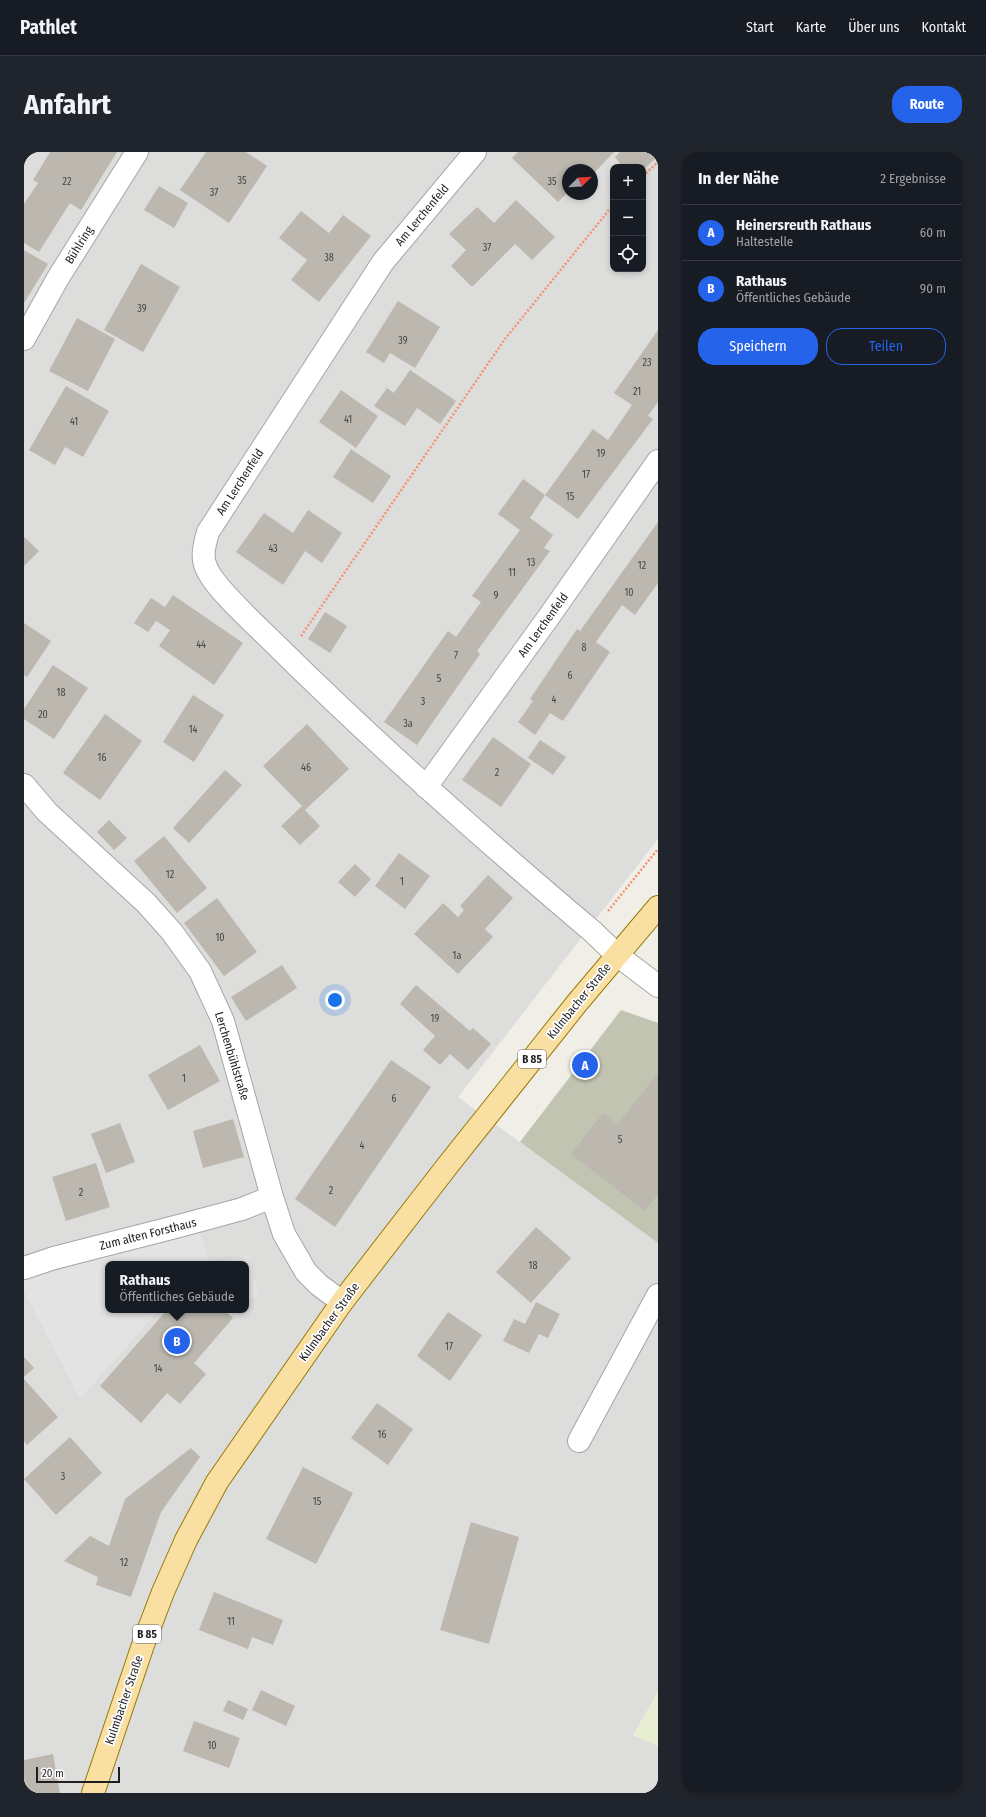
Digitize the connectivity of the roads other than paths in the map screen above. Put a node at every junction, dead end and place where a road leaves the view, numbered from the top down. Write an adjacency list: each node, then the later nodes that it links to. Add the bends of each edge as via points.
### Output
1 (137, 152): 3 (street, Bühlring, via 58,278)
2 (475, 152): 6 (street, Am Lerchenfeld, via 383,262 208,532 204,549 206,567 213,578 288,656)
3 (24, 339)
4 (658, 461): 6 (street, Am Lerchenfeld)
5 (24, 784): 10 (street, Lerchenbühlstraße, via 47,812 146,903 172,932 200,971 223,1021)
6 (426, 787): 8 (street, Am Lerchenfeld)
7 (658, 907): 8 (main road, Kulmbacher Straße / B 85)
8 (617, 955): 9 (street, Am Lerchenfeld); 13 (main road, Kulmbacher Straße / B 85, via 448,1165)
9 (658, 986)
10 (272, 1197): 11 (street, Zum alten Forsthaus, via 235,1211); 13 (street, Lerchenbühlstraße, via 284,1234 306,1272)
11 (24, 1268)
12 (658, 1295): 14 (street)
13 (342, 1302): 15 (main road, Kulmbacher Straße / B 85, via 217,1482 186,1540 144,1642)
14 (579, 1442)
15 (93, 1793)

